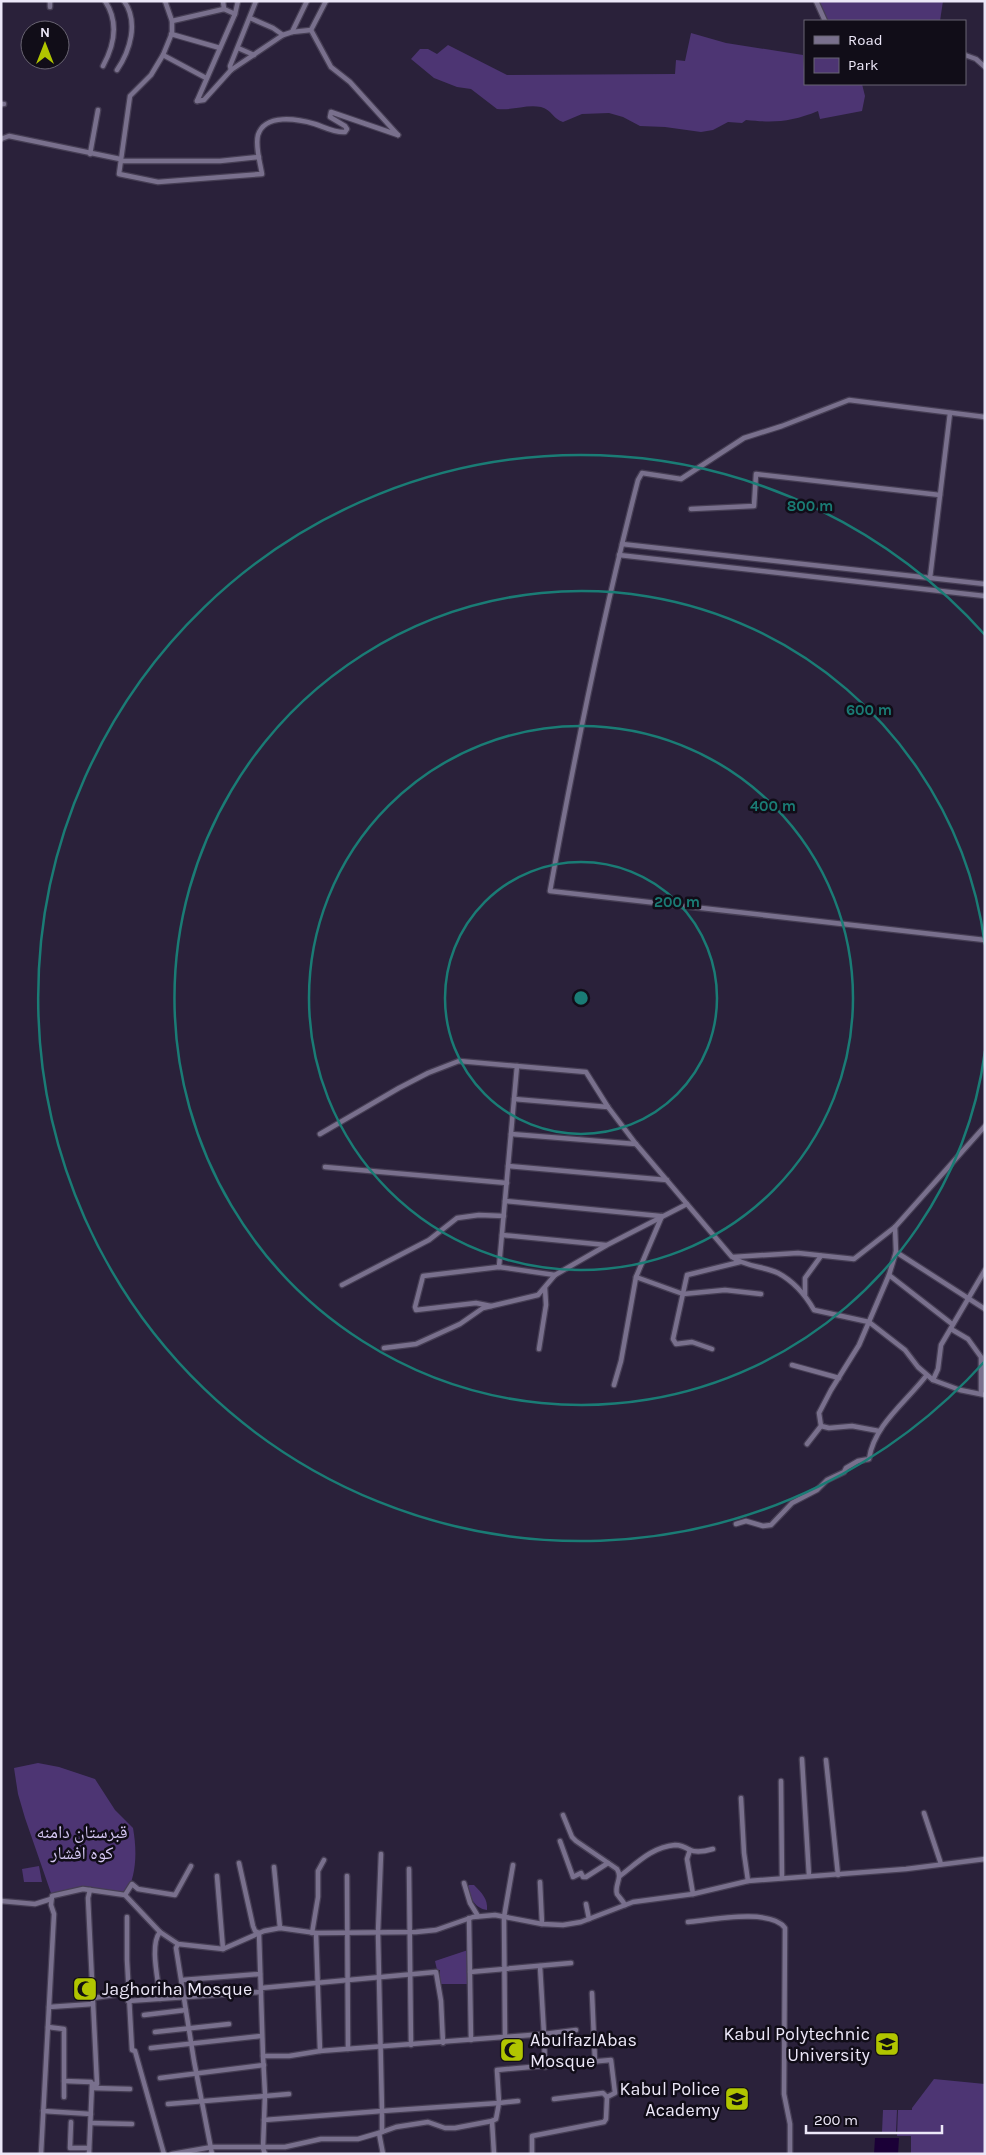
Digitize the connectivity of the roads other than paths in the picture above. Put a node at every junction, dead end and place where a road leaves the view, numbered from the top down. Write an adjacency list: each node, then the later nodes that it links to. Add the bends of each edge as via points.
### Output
1 (105, 1): 24 (street, via 112,12 114,29 112,48)
2 (124, 1): 26 (street, via 131,21 131,42)
3 (165, 1): 14 (street)
4 (223, 1): 10 (street)
5 (238, 1): 11 (street)
6 (256, 1): 12 (street)
7 (326, 1): 15 (street)
8 (816, 1): 13 (street)
9 (305, 2): 16 (street)
10 (224, 10): 11 (street); 14 (street)
11 (235, 14): 19 (street)
12 (250, 18): 18 (street); 20 (street)
13 (825, 20)
14 (172, 21): 17 (street)
15 (311, 30): 16 (street); 32 (street, via 331,67 350,82 398,135 330,112 330,117 345,126 345,132 280,119 264,125 258,135)
16 (292, 32): 18 (street)
17 (171, 34): 19 (street); 23 (street)
18 (283, 35): 21 (street)
19 (220, 48): 28 (street)
20 (238, 48): 21 (street); 27 (street, via 230,66)
21 (254, 55): 27 (street)
22 (966, 55): 25 (street)
23 (163, 56): 28 (street); 33 (street, via 151,75 130,96)
24 (103, 66)
25 (985, 67)
26 (117, 70)
27 (232, 70): 28 (street, via 204,100 197,101)
28 (206, 78)
29 (98, 110): 31 (street)
30 (1, 139): 31 (street, via 9,136)
31 (90, 154): 33 (street)
32 (259, 157): 33 (street, via 220,161); 33 (street, via 262,174 158,182 119,174)
33 (121, 160)
34 (950, 413): 35 (street); 36 (street); 38 (street, via 849,400 744,438 681,479 642,473)
35 (985, 417)
36 (940, 495): 37 (street, via 756,474 754,506); 40 (street)
37 (691, 509)
38 (622, 544): 39 (street); 40 (street)
39 (619, 554): 42 (street); 43 (street, via 568,787 550,891)
40 (930, 578): 41 (street)
41 (985, 584)
42 (985, 596)
43 (985, 940)
44 (517, 1066): 45 (street); 46 (street, via 586,1072); 48 (street, via 455,1062 399,1088)
45 (514, 1100): 46 (street); 49 (street)
46 (608, 1106): 50 (street)
47 (985, 1126): 59 (street)
48 (320, 1134)
49 (511, 1134): 50 (street); 51 (street)
50 (636, 1144): 53 (street)
51 (508, 1166): 53 (street); 54 (street)
52 (326, 1167): 54 (street)
53 (667, 1180): 56 (street)
54 (507, 1182): 55 (street)
55 (506, 1201): 57 (street); 58 (street)
56 (687, 1204): 58 (street); 64 (street)
57 (504, 1216): 60 (street); 71 (street, via 457,1218 429,1240)
58 (662, 1216): 61 (street); 70 (street)
59 (895, 1227): 62 (street); 63 (street, via 854,1259)
60 (502, 1235): 61 (street); 66 (street)
61 (607, 1245): 68 (street)
62 (896, 1252): 69 (street); 76 (street)
63 (821, 1256): 64 (street, via 798,1253); 75 (street, via 805,1278)
64 (732, 1257): 65 (street)
65 (740, 1262): 73 (street, via 689,1273); 75 (street, via 778,1273)
66 (499, 1267): 68 (street); 77 (street, via 423,1276 414,1307 416,1310 476,1303)
67 (985, 1270): 76 (street)
68 (555, 1275): 72 (street)
69 (889, 1275): 79 (street); 80 (street)
70 (636, 1277): 73 (street); 88 (street)
71 (342, 1285)
72 (546, 1288): 77 (street, via 538,1295); 82 (street)
73 (684, 1294): 74 (street, via 725,1290); 83 (street, via 673,1339 676,1344 692,1342)
74 (761, 1294)
75 (805, 1295): 79 (street, via 814,1310)
76 (967, 1299): 78 (street); 80 (street)
77 (492, 1306): 81 (street, via 430,1339)
78 (985, 1309)
79 (869, 1322): 85 (street, via 905,1350); 86 (street)
80 (952, 1326): 87 (street, via 941,1345); 89 (street, via 968,1339 981,1357)
81 (384, 1348)
82 (539, 1349)
83 (712, 1349)
84 (792, 1365): 86 (street)
85 (926, 1376): 87 (street); 91 (street)
86 (839, 1378): 90 (street, via 819,1413)
87 (933, 1380): 89 (street)
88 (614, 1385)
89 (983, 1394)
90 (821, 1426): 91 (street); 92 (street)
91 (879, 1430): 93 (street, via 869,1458 846,1468 817,1490 792,1503 771,1525 746,1521)
92 (806, 1444)
93 (736, 1524)
94 (802, 1759): 117 (street)
95 (826, 1760): 113 (street)
96 (781, 1781): 118 (street)
97 (741, 1798): 119 (street)
98 (924, 1813): 108 (street)
99 (563, 1815): 107 (street, via 572,1837)
100 (560, 1841): 107 (street, via 573,1876 581,1873 586,1877)
101 (713, 1849): 102 (street)
102 (690, 1850): 116 (street, via 675,1845 659,1849); 123 (street, via 687,1859)
103 (381, 1854): 139 (street)
104 (985, 1859): 108 (street)
105 (324, 1860): 141 (street, via 318,1871)
106 (239, 1863): 140 (street, via 253,1926)
107 (608, 1864): 116 (street, via 617,1869)
108 (940, 1864): 113 (street)
109 (513, 1865): 131 (street)
110 (190, 1866): 124 (street, via 175,1895 138,1889 132,1884)
111 (274, 1867): 136 (street)
112 (409, 1869): 137 (street)
113 (838, 1875): 117 (street)
114 (217, 1876): 144 (street)
115 (347, 1876): 142 (street)
116 (620, 1876): 128 (street, via 616,1889)
117 (809, 1876): 118 (street)
118 (782, 1878): 119 (street)
119 (748, 1881): 123 (street)
120 (540, 1882): 135 (street)
121 (464, 1883): 130 (street)
122 (90, 1890): 124 (street); 126 (street, via 73,1890 52,1896); 159 (street)
123 (693, 1894): 128 (street)
124 (125, 1895): 138 (street)
125 (1, 1901): 126 (street)
126 (51, 1902): 163 (street, via 54,1914)
127 (586, 1904): 133 (street)
128 (625, 1904): 133 (street)
129 (127, 1916): 156 (street)
130 (478, 1916): 131 (street); 132 (street)
131 (504, 1916): 135 (street); 147 (street)
132 (469, 1918): 137 (street, via 428,1932); 148 (street)
133 (589, 1919): 135 (street, via 563,1925)
134 (688, 1922): 223 (street, via 746,1917 776,1920 786,1928 784,2094 790,2124)
135 (542, 1924)
136 (280, 1928): 140 (street); 141 (street)
137 (410, 1931): 139 (street); 150 (street)
138 (160, 1932): 143 (street); 160 (street, via 155,1947)
139 (378, 1932): 142 (street); 151 (street)
140 (259, 1933): 144 (street); 149 (street)
141 (314, 1933): 142 (street); 154 (street)
142 (347, 1933): 153 (street)
143 (178, 1944): 144 (street); 152 (street)
144 (223, 1949)
145 (572, 1963): 146 (street)
146 (540, 1966): 147 (street); 171 (street)
147 (504, 1969): 148 (street); 173 (street)
148 (470, 1972): 174 (street)
149 (260, 1974): 152 (street); 155 (street)
150 (410, 1974): 151 (street); 175 (street, via 436,1972); 177 (street)
151 (379, 1977): 153 (street); 178 (street)
152 (182, 1980): 158 (street)
153 (347, 1980): 154 (street); 180 (street)
154 (318, 1982): 155 (street); 181 (street)
155 (261, 1990): 158 (street); 172 (street)
156 (128, 1993): 159 (street); 161 (street)
157 (592, 1993): 183 (street)
158 (184, 1996): 160 (street); 164 (street)
159 (93, 1998): 162 (street)
160 (160, 1998): 161 (street)
161 (128, 2001): 215 (street, via 132,2050 135,2051)
162 (93, 2004): 163 (street); 189 (street, via 97,2084)
163 (49, 2007): 167 (street)
164 (186, 2010): 165 (street); 168 (street)
165 (144, 2015)
166 (229, 2024): 168 (street)
167 (48, 2027): 188 (street, via 64,2029); 200 (street)
168 (189, 2027): 170 (street); 176 (street)
169 (576, 2030): 171 (street)
170 (155, 2032)
171 (544, 2034): 173 (street); 185 (street)
172 (262, 2036): 176 (street); 182 (street)
173 (504, 2038): 174 (street)
174 (471, 2040): 175 (street)
175 (443, 2043): 177 (street)
176 (192, 2044): 179 (street); 186 (street)
177 (411, 2045): 178 (street)
178 (380, 2047): 180 (street); 201 (street)
179 (152, 2048)
180 (348, 2049): 181 (street)
181 (320, 2051): 182 (street)
182 (262, 2056): 184 (street)
183 (594, 2062): 185 (street); 194 (street, via 611,2060 615,2093)
184 (264, 2065): 186 (street); 191 (street)
185 (545, 2067): 198 (street, via 497,2070)
186 (196, 2072): 187 (street); 197 (street)
187 (160, 2078)
188 (64, 2081): 189 (street, via 91,2082); 193 (street)
189 (92, 2086): 190 (street); 202 (street)
190 (130, 2089)
191 (265, 2094): 192 (street); 197 (street); 203 (street)
192 (289, 2094)
193 (64, 2097)
194 (607, 2097): 195 (street, via 603,2093); 222 (street, via 604,2122 532,2136)
195 (554, 2099)
196 (518, 2101): 198 (street)
197 (202, 2102): 199 (street); 209 (street)
198 (499, 2103): 201 (street); 204 (street, via 496,2119)
199 (168, 2104)
200 (43, 2111): 202 (street); 213 (street)
201 (382, 2112): 203 (street); 208 (street)
202 (91, 2114): 206 (street)
203 (264, 2120): 212 (street)
204 (492, 2120): 208 (street, via 455,2128 428,2122); 221 (street)
205 (71, 2122): 211 (street, via 70,2148)
206 (91, 2123): 207 (street); 211 (street)
207 (132, 2124)
208 (380, 2133): 212 (street, via 358,2139 320,2139 285,2148); 220 (street)
209 (210, 2147): 210 (street); 216 (street); 217 (street)
210 (239, 2147): 212 (street); 218 (street)
211 (90, 2148): 214 (street)
212 (263, 2148): 219 (street)
213 (41, 2154)
214 (89, 2154)
215 (164, 2154)
216 (172, 2154)
217 (212, 2154)
218 (242, 2154)
219 (265, 2154)
220 (383, 2154)
221 (494, 2154)
222 (532, 2154)
223 (790, 2154)

